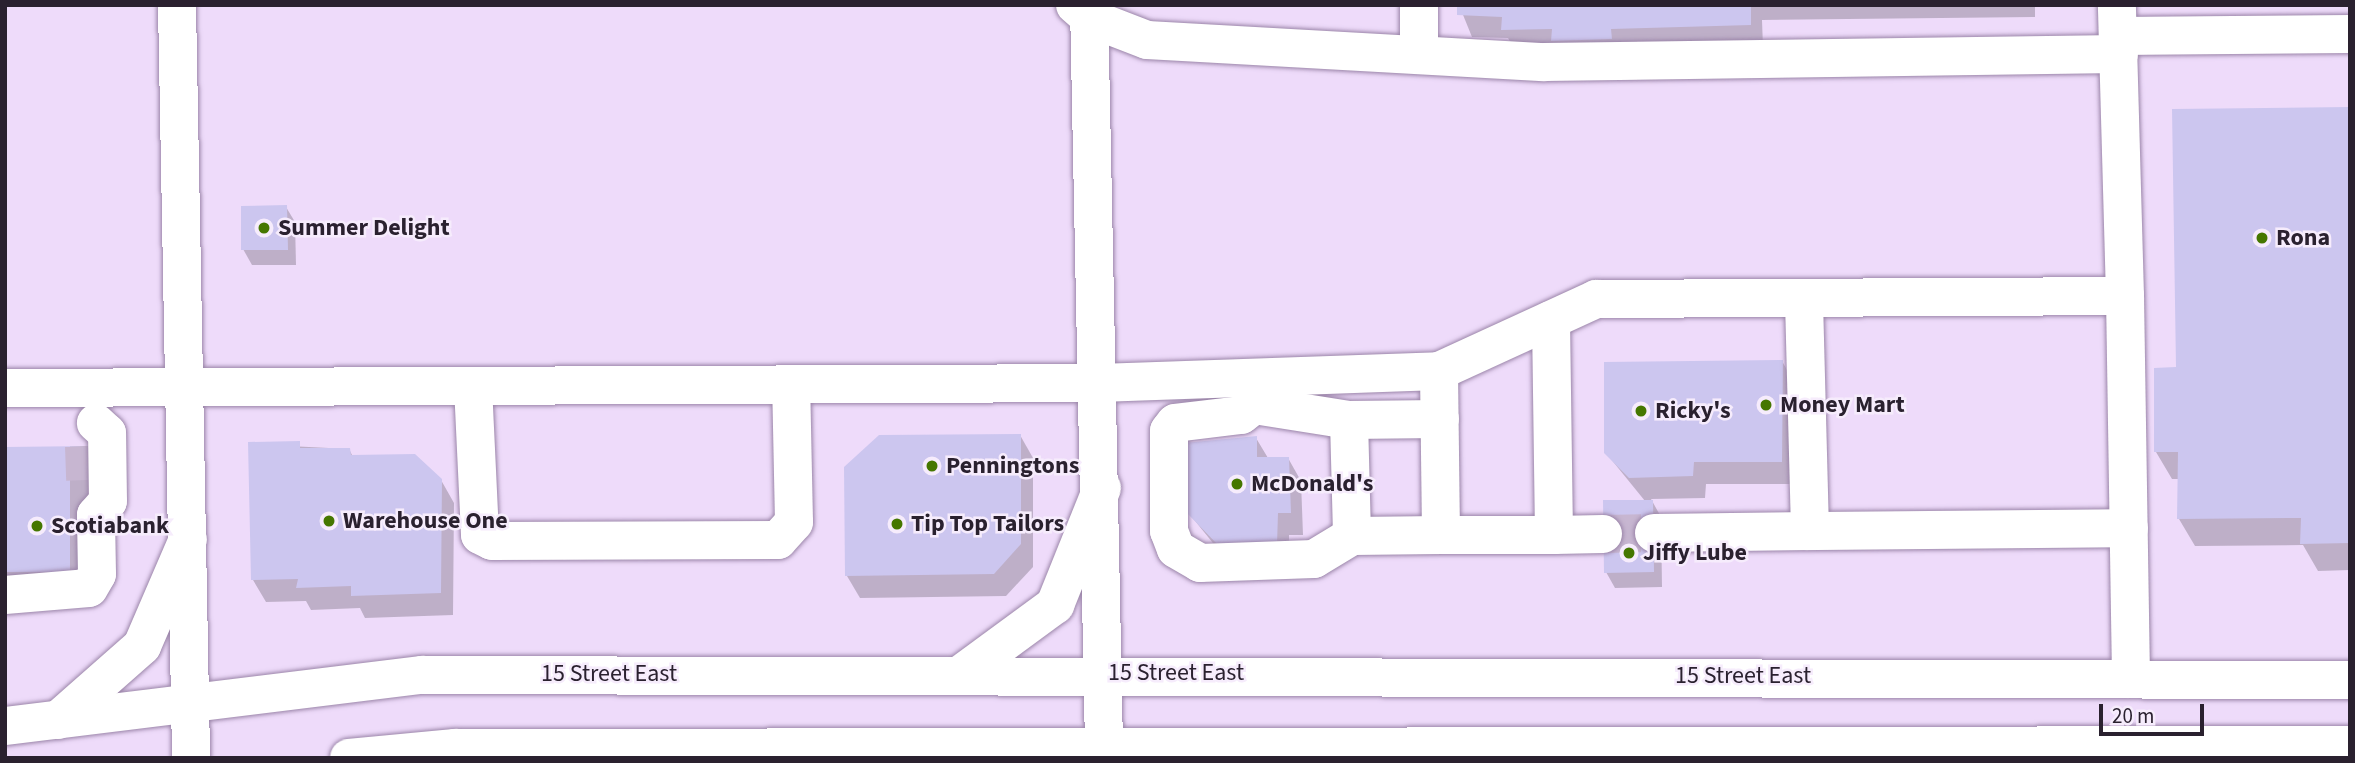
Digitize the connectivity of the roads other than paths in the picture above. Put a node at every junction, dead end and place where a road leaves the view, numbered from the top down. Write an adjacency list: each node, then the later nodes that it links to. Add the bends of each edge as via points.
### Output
1 (177, 5): 14 (main road)
2 (1419, 5): 6 (main road)
3 (1085, 10): 6 (main road, via 1147,40); 11 (main road)
4 (2118, 32): 5 (main road); 6 (main road, via 1544,62); 7 (main road)
5 (2350, 34)
6 (1419, 55)
7 (2125, 296): 8 (main road); 21 (main road)
8 (1804, 301): 9 (main road, via 1596,299); 22 (main road)
9 (1551, 320): 10 (main road); 26 (main road)
10 (1439, 371): 11 (main road); 16 (main road)
11 (1099, 383): 12 (main road); 19 (main road)
12 (791, 384): 13 (main road); 13 (main road, via 794,522 778,540 492,541 480,535)
13 (473, 386): 14 (main road)
14 (185, 387): 18 (main road); 28 (main road)
15 (5, 388): 18 (main road)
16 (1440, 419): 17 (main road); 25 (main road)
17 (1336, 420): 27 (main road); 27 (main road, via 1312,411 1254,405 1241,415 1182,418 1169,431 1169,531 1176,550 1200,563 1314,559)
18 (90, 434): 20 (main road, via 85,502); 20 (main road, via 107,433 108,501)
19 (1102, 488): 30 (main road); 31 (main road, via 1055,605)
20 (96, 515): 29 (main road, via 97,574 89,588)
21 (2129, 528): 22 (main road); 32 (main road)
22 (1810, 531): 23 (main road)
23 (1654, 533)
24 (1603, 534): 26 (main road)
25 (1441, 535): 26 (main road); 27 (main road)
26 (1553, 535)
27 (1352, 536)
28 (188, 540): 34 (main road); 35 (main road, via 142,646)
29 (5, 595)
30 (1104, 673): 31 (main road, 15 Street East); 32 (main road, 15 Street East); 38 (main road)
31 (961, 674): 34 (main road, 15 Street East, via 422,675)
32 (2131, 679): 33 (main road, 15 Street East)
33 (2350, 680)
34 (190, 703): 35 (main road, 15 Street East); 39 (main road)
35 (58, 720): 36 (main road, 15 Street East)
36 (5, 726)
37 (2350, 745): 38 (main road)
38 (1104, 747): 40 (main road, via 455,748)
39 (191, 758)
40 (349, 758)

